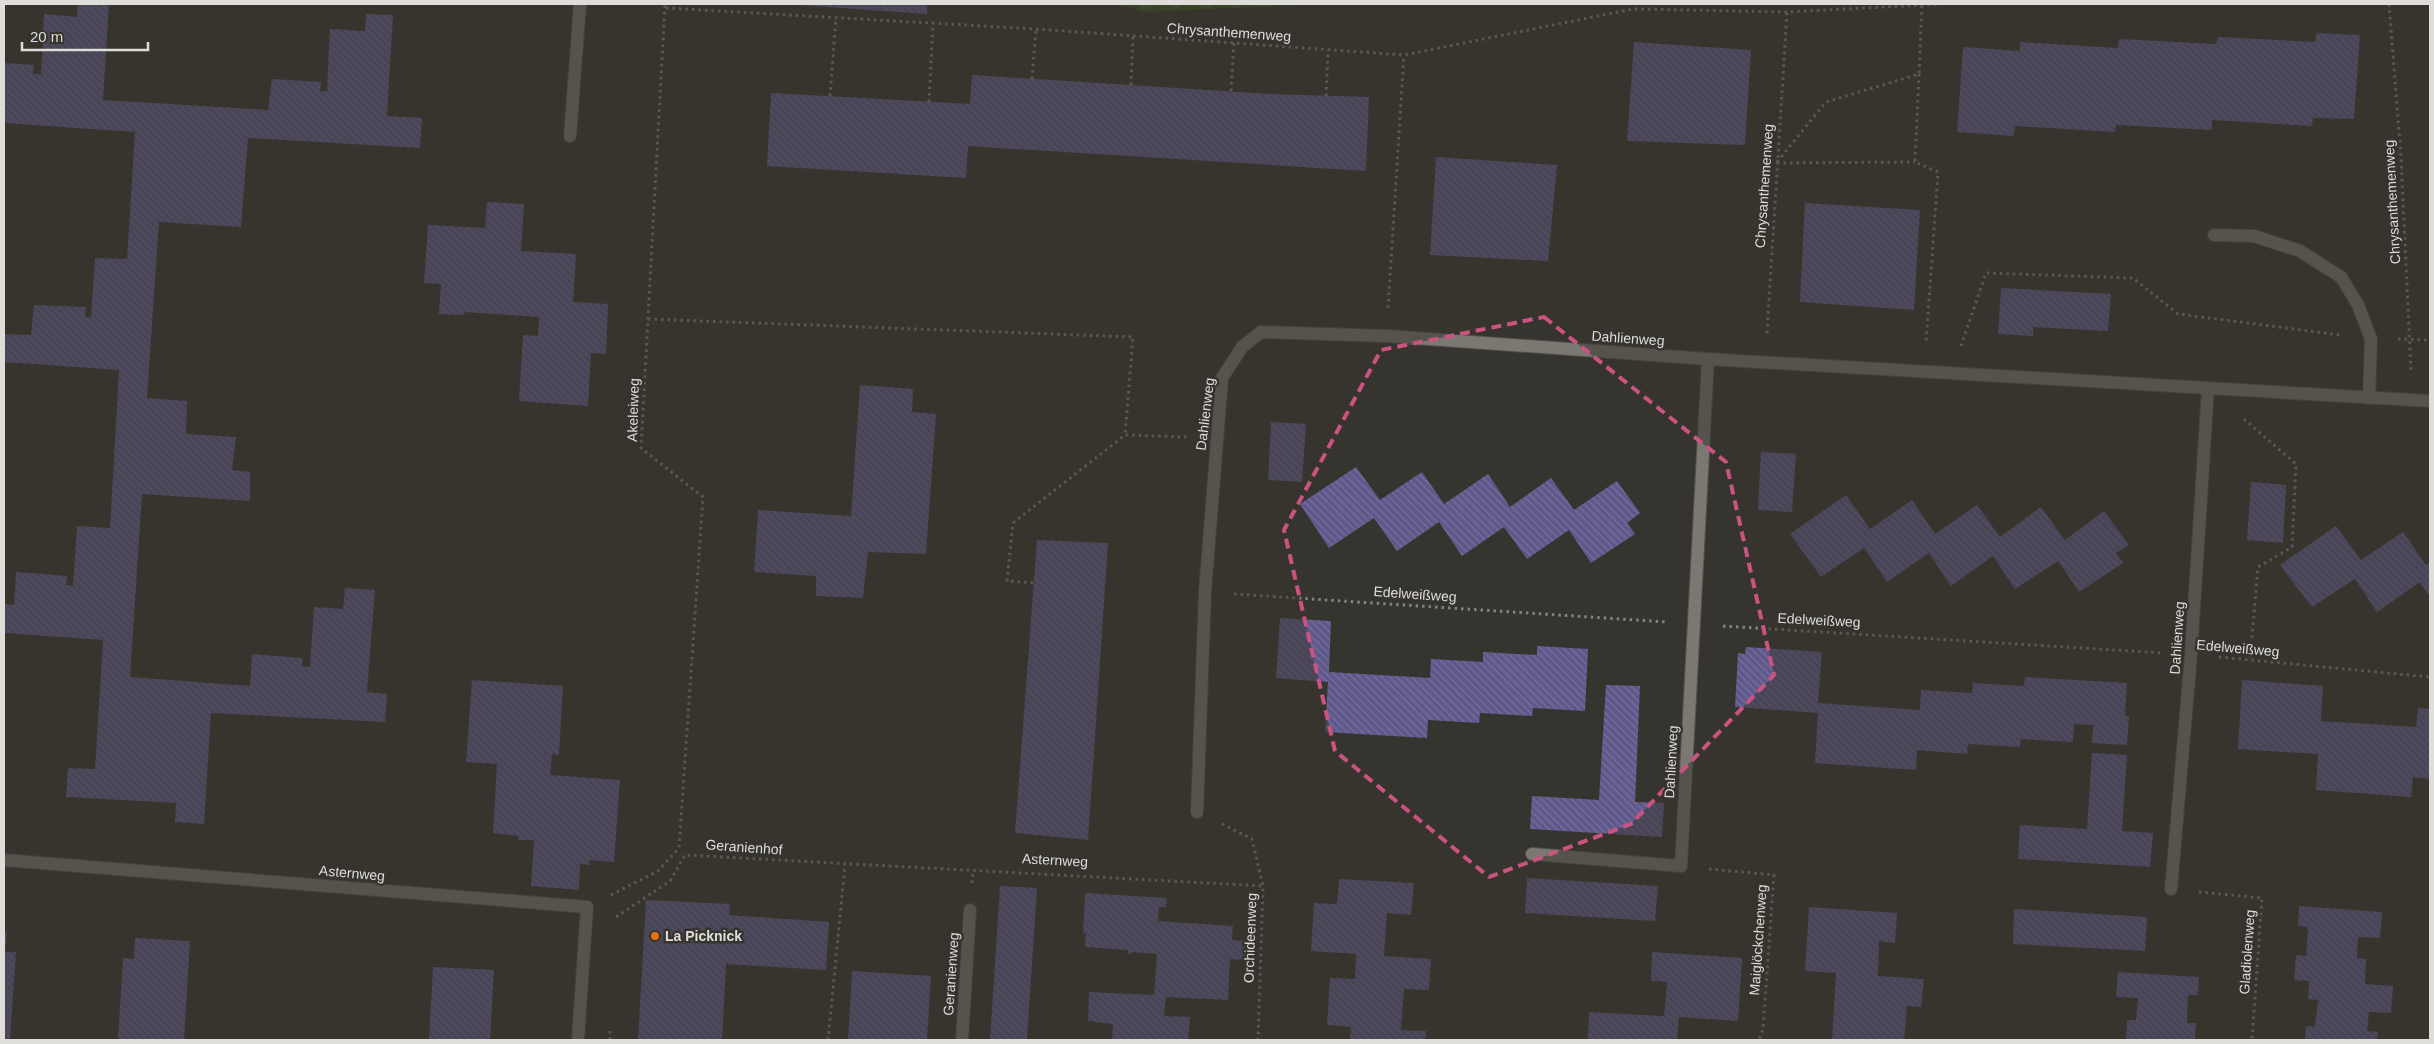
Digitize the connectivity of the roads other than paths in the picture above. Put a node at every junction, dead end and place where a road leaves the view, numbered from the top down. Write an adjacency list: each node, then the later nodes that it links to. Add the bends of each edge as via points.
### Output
1 (580, 4): 2 (street)
2 (570, 136)
3 (2214, 235): 6 (street, via 2254,236 2291,248 2341,277 2358,305 2371,339)
4 (1708, 359): 5 (street, Dahlienweg); 8 (street, Dahlienweg, via 1387,336 1261,332 1242,347 1222,378 1216,438); 9 (street, Dahlienweg, via 1681,866)
5 (2208, 388): 6 (street, Dahlienweg); 11 (street, Dahlienweg, via 2191,654)
6 (2369, 398): 7 (street, Dahlienweg)
7 (2430, 401)
8 (1197, 812)
9 (1532, 854)
10 (4, 860): 13 (street, Asternweg, via 587,907)
11 (2170, 889)
12 (970, 910): 14 (street, Geranienweg)
13 (578, 1040)
14 (962, 1040)

